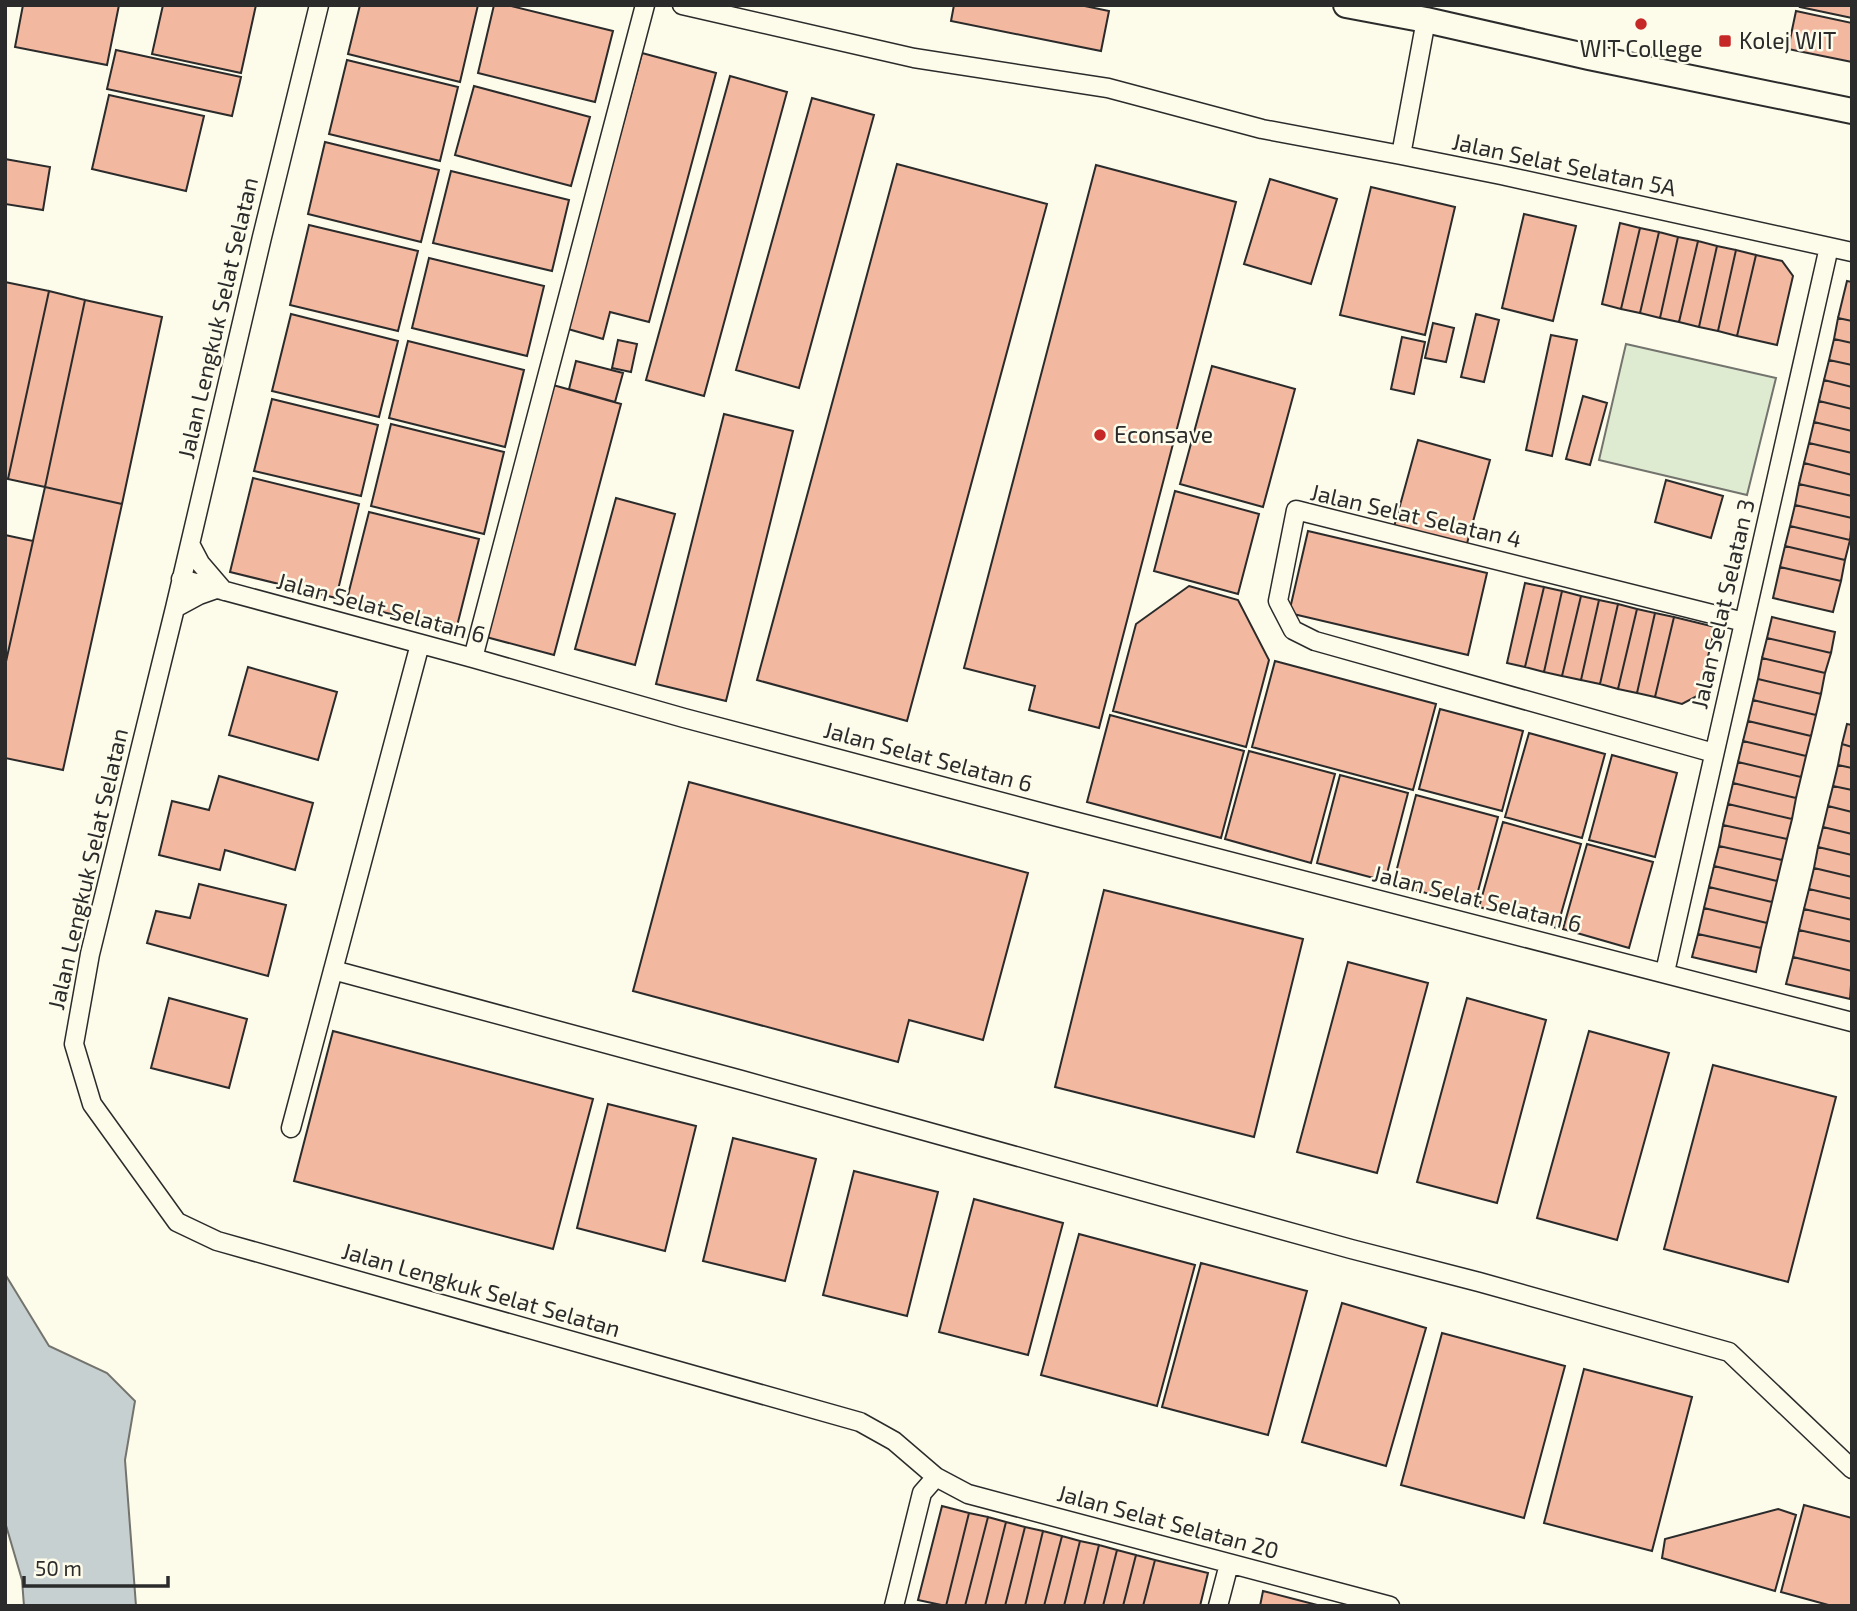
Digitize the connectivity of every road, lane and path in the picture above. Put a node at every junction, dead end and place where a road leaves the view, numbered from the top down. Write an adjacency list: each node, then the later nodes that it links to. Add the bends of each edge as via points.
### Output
1 (319, 5): 10 (street, Jalan Lengkuk Selat Selatan)
2 (645, 5): 16 (street)
3 (682, 5): 7 (street, Jalan Selat Selatan 5A, via 914,58 1108,89 1262,129)
4 (1346, 5): 5 (main road)
5 (1426, 20): 6 (main road); 7 (street)
6 (1851, 110)
7 (1401, 155): 8 (street, Jalan Selat Selatan 5A)
8 (1829, 247): 9 (street, Jalan Selat Selatan 5A); 14 (street, Jalan Selat Selatan 3)
9 (1852, 252)
10 (190, 544): 11 (street, Jalan Lengkuk Selat Selatan); 12 (street)
11 (181, 579): 12 (street, Jalan Selat Selatan 6); 13 (street, Jalan Lengkuk Selat Selatan)
12 (220, 590): 13 (street); 15 (street, Jalan Selat Selatan 6)
13 (175, 608): 23 (street, Jalan Lengkuk Selat Selatan, via 90,954 74,1044 92,1104 177,1222 217,1241 860,1422 894,1441)
14 (1744, 622): 17 (street, Jalan Selat Selatan 3); 17 (street, Jalan Selat Selatan 4, via 1296,510 1278,601 1293,630 1315,641)
15 (420, 644): 16 (street, Jalan Selat Selatan 6); 18 (street)
16 (473, 658): 19 (street, Jalan Selat Selatan 6, via 1058,817)
17 (1714, 753): 19 (street, Jalan Selat Selatan 3)
18 (333, 970): 21 (street); 22 (street, via 1729,1352)
19 (1665, 972): 20 (street, Jalan Selat Selatan 6)
20 (1852, 1022)
21 (291, 1128)
22 (1852, 1469)
23 (936, 1477): 24 (street, Jalan Selat Selatan 20, via 968,1494); 25 (street, via 922,1493)
24 (1229, 1564): 26 (street); 27 (street, Jalan Selat Selatan 20)
25 (894, 1606)
26 (1218, 1606)
27 (1390, 1606)

